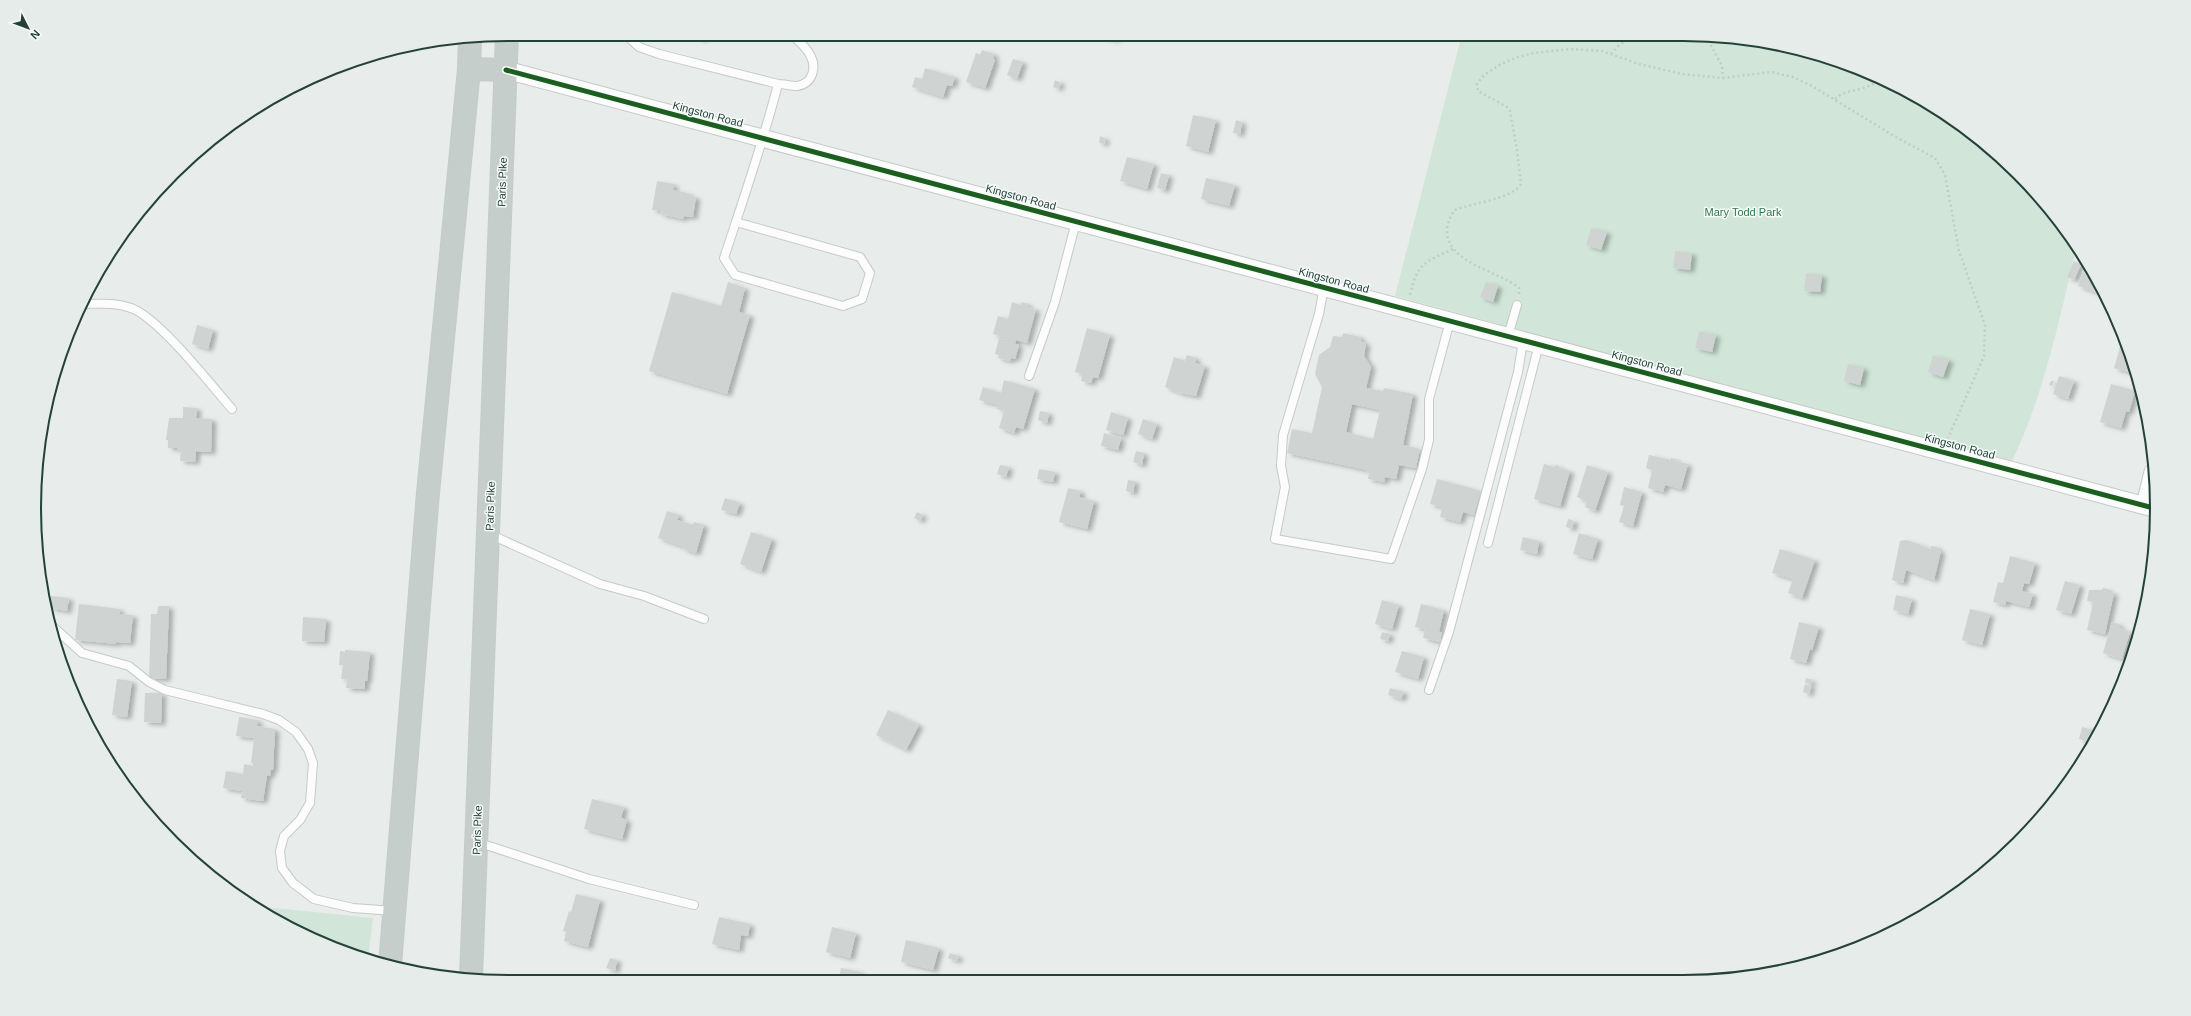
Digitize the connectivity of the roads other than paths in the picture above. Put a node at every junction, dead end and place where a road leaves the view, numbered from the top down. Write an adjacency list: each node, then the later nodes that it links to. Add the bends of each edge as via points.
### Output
1 (507, 41): 6 (highway, Paris Pike)
2 (633, 41): 7 (lane, via 639,47 659,54)
3 (798, 41): 7 (lane, via 810,53 814,63 812,75 806,83 796,86)
4 (470, 43): 5 (highway)
5 (469, 69): 6 (highway); 26 (highway, via 428,493)
6 (506, 70): 8 (street, Kingston Road); 19 (highway, Paris Pike)
7 (778, 84): 8 (lane)
8 (764, 139): 9 (lane); 10 (street, Kingston Road)
9 (736, 222): 9 (lane, via 724,258 735,274 843,306 862,299 870,273 860,257)
10 (1076, 222): 11 (street, Kingston Road); 16 (lane, via 1055,302)
11 (1324, 287): 14 (street, Kingston Road); 14 (lane, via 1319,314 1283,435 1281,466 1285,487 1275,539 1391,559 1422,470 1429,440 1429,399)
12 (88, 304): 17 (lane, via 118,304 132,308 150,320)
13 (1517, 305): 15 (lane)
14 (1450, 321): 15 (street, Kingston Road)
15 (1523, 340): 18 (street, Kingston Road); 20 (lane); 23 (lane, via 1518,372 1450,632)
16 (1029, 376)
17 (232, 409)
18 (2150, 507)
19 (488, 534): 21 (lane, via 600,584 644,596); 24 (highway, Paris Pike)
20 (1488, 543)
21 (704, 619)
22 (58, 631): 26 (lane, via 82,654 129,666 148,682 165,690 273,718 296,732 308,749 313,763 310,803 300,820 284,836 280,851 282,868 292,883 314,899 360,909)
23 (1429, 690)
24 (477, 841): 25 (lane, via 589,879); 28 (highway, Paris Pike)
25 (694, 904)
26 (395, 912): 27 (highway)
27 (390, 960)
28 (471, 973)

